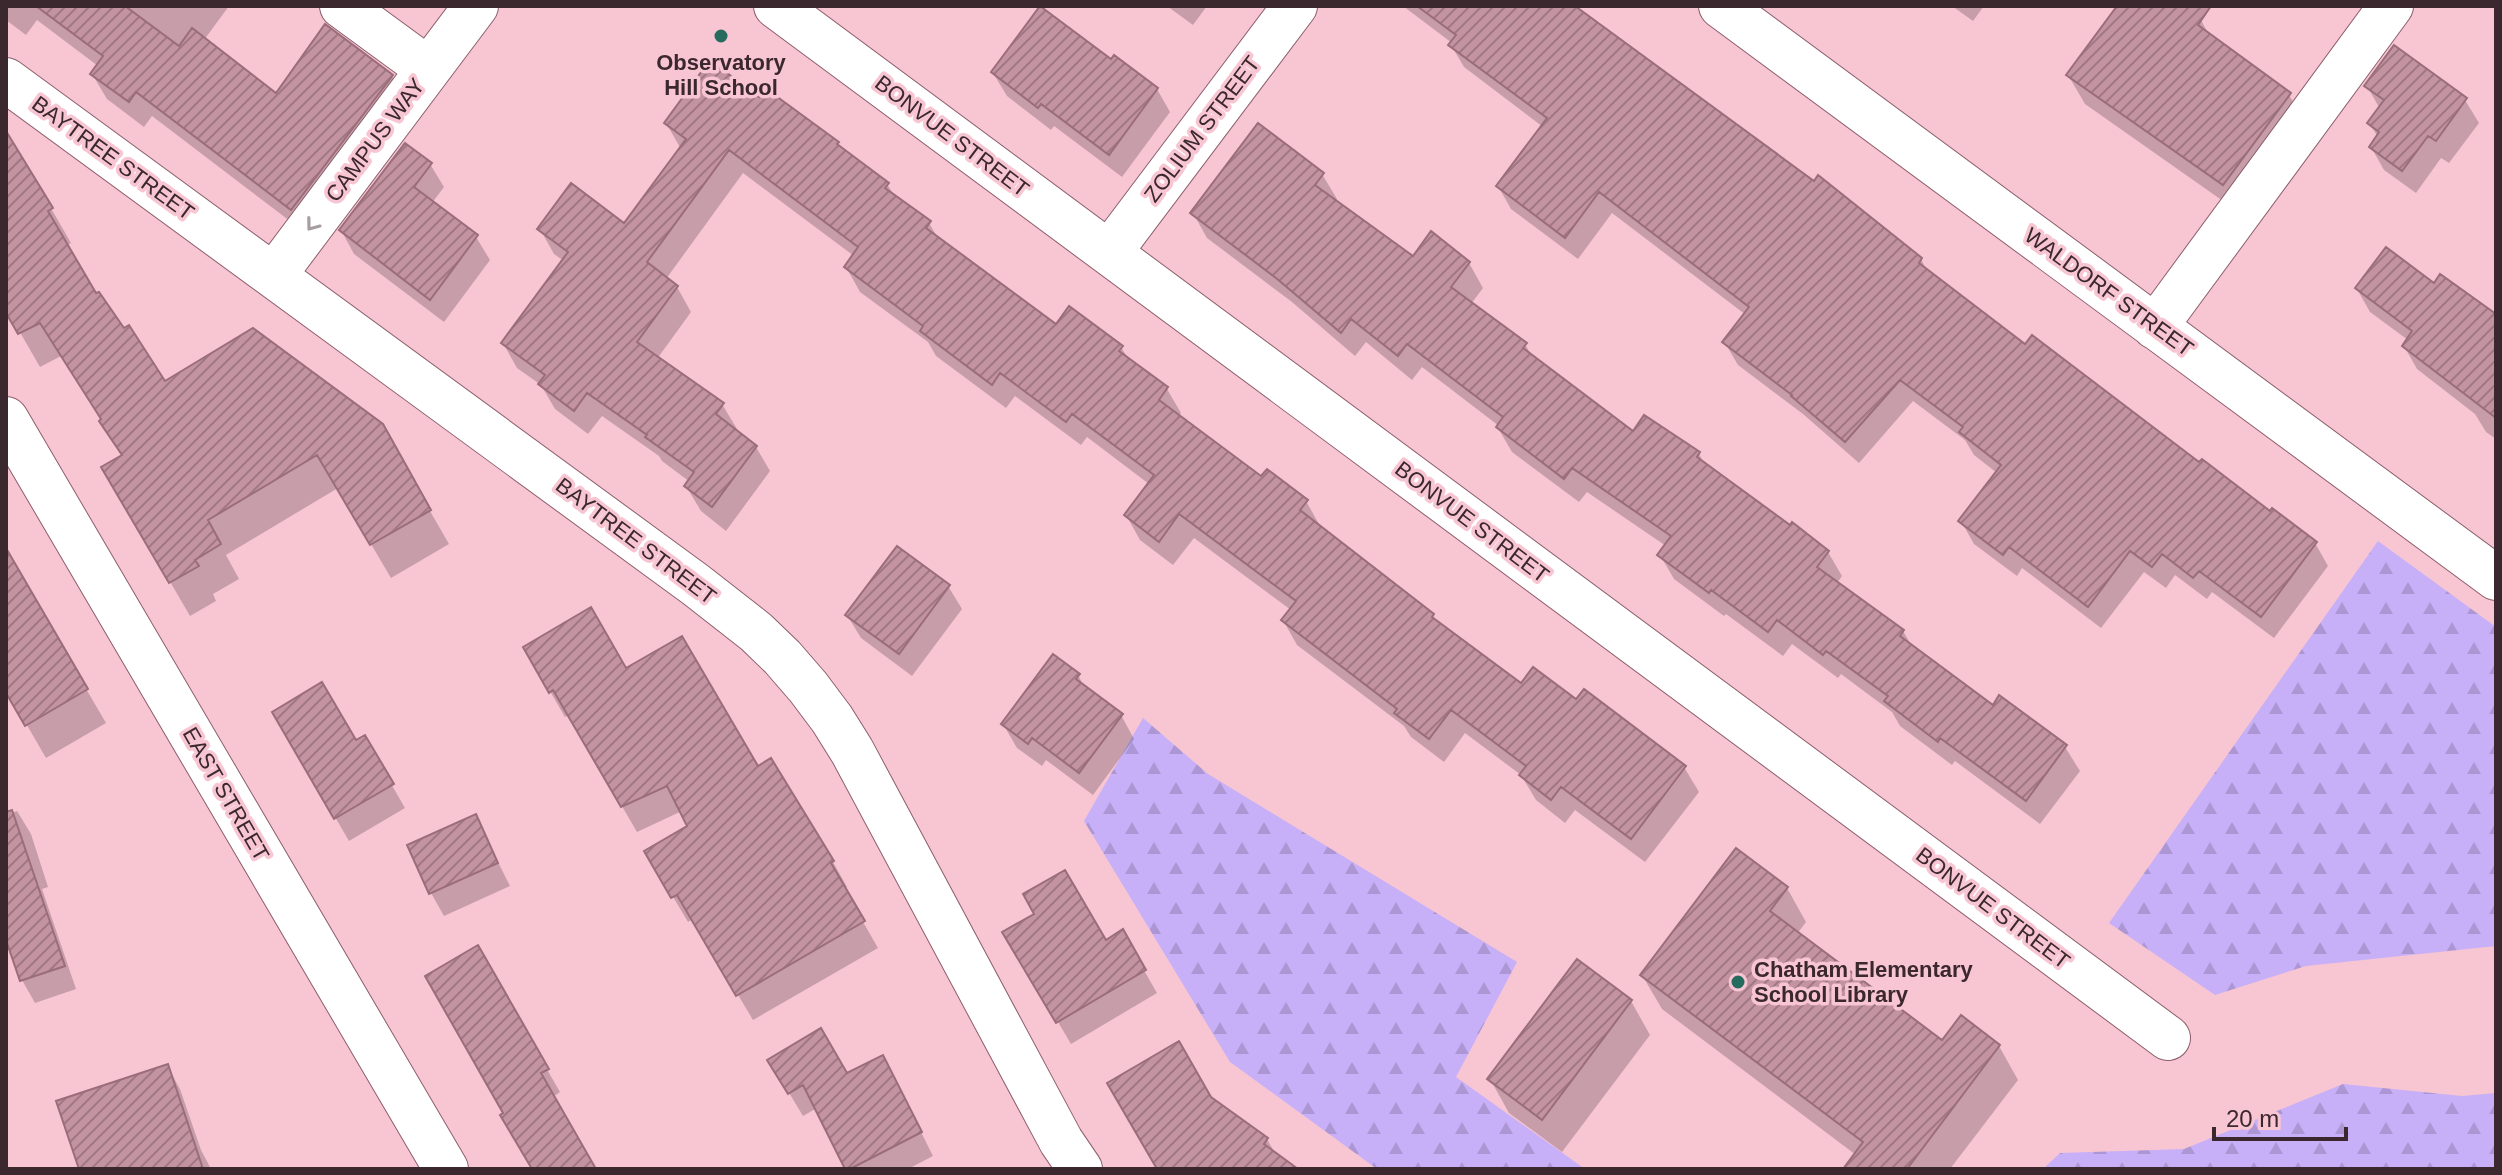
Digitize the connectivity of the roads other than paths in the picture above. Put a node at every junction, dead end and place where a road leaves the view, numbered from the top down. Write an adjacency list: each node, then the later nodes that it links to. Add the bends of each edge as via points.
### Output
1 (342, 6): 7 (street)
2 (476, 6): 7 (street, CAMPUS WAY)
3 (776, 6): 9 (street, BONVUE STREET)
4 (1295, 6): 9 (street, ZOLIUM STREET)
5 (1721, 6): 11 (street, WALDORF STREET)
6 (2391, 6): 11 (street)
7 (428, 69): 10 (street, CAMPUS WAY, one-way to 10)
8 (6, 80): 10 (street, BAYTREE STREET)
9 (1109, 253): 14 (street, BONVUE STREET)
10 (274, 275): 16 (street, BAYTREE STREET, via 696,585 782,657 852,751)
11 (2155, 327): 13 (street, WALDORF STREET)
12 (6, 419): 15 (street, EAST STREET)
13 (2496, 578)
14 (2168, 1038)
15 (446, 1169)
16 (1080, 1169)

